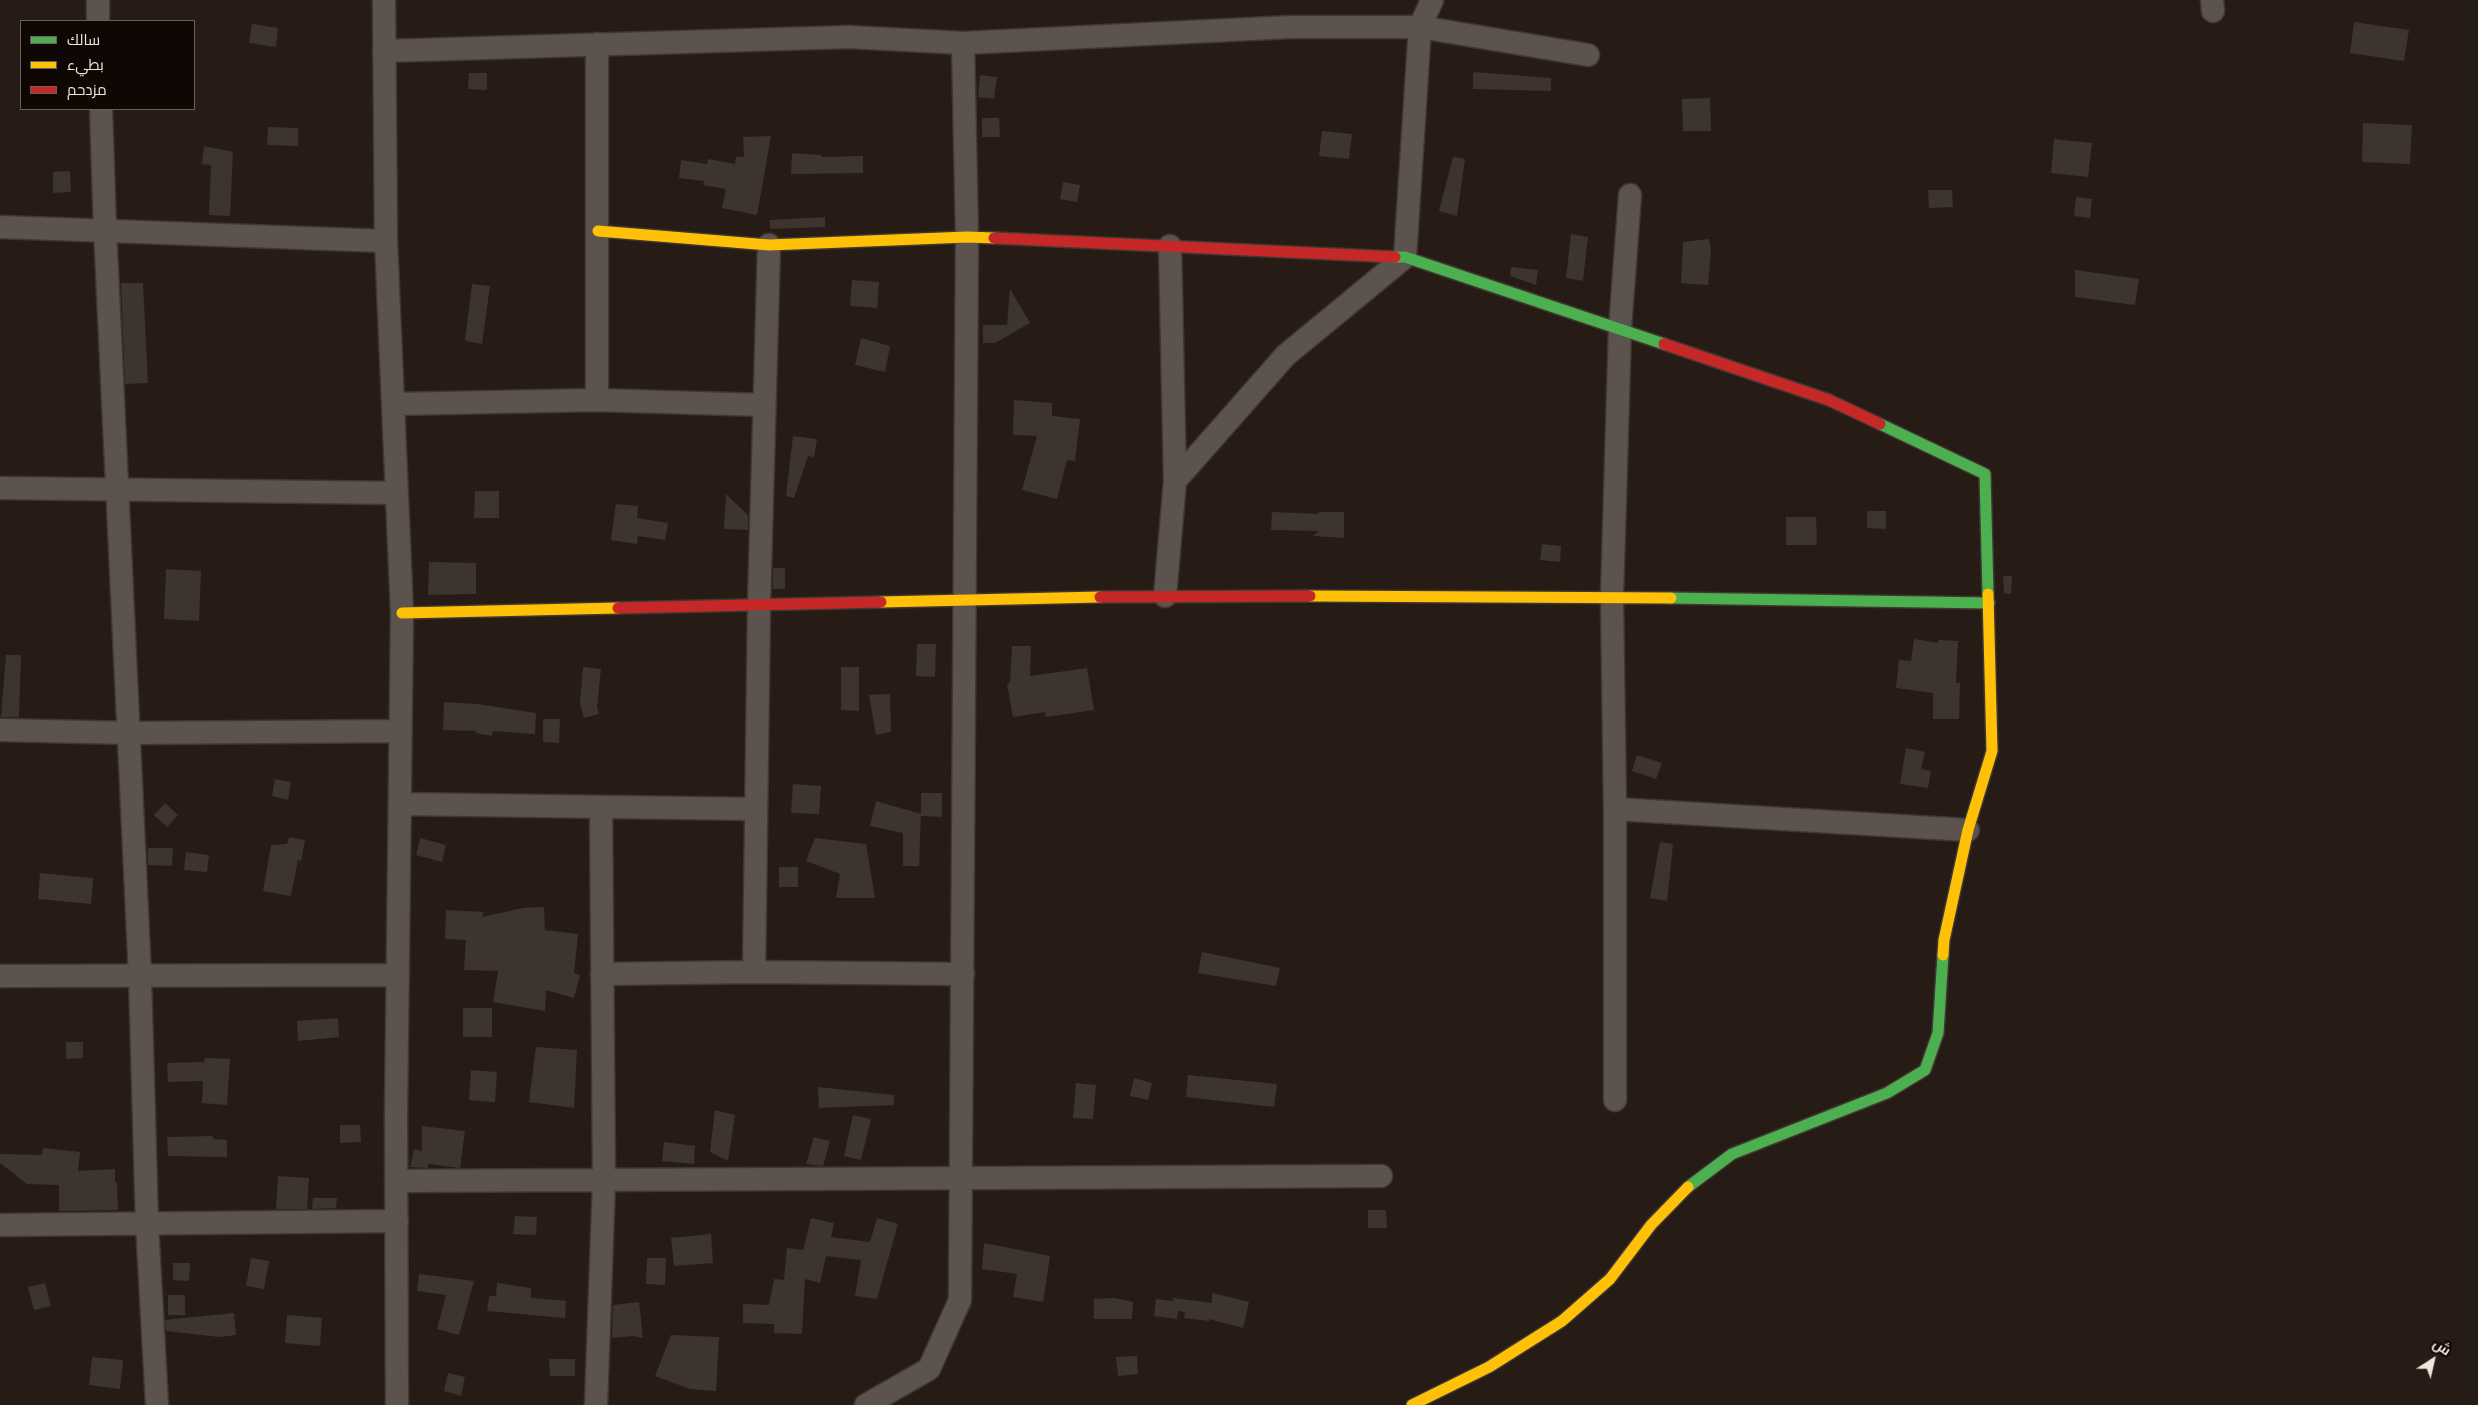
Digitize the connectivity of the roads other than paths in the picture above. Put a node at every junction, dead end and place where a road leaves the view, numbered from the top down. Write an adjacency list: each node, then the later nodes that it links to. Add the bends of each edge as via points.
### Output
1 (98, 0): 4 (street)
2 (384, 0): 8 (street)
3 (1432, 0): 5 (street)
4 (98, 20)
5 (1420, 27): 6 (street, via 1291,27); 9 (street); 19 (street)
6 (963, 43): 7 (street, via 849,37); 15 (street)
7 (598, 44): 8 (street); 14 (street)
8 (384, 51): 16 (street)
9 (1588, 55)
10 (101, 110): 13 (street)
11 (1630, 195): 20 (street)
12 (0, 226): 13 (street)
13 (105, 229): 16 (street); 26 (street)
14 (598, 231): 17 (street); 21 (street)
15 (967, 237): 17 (street); 18 (street); 30 (street)
16 (386, 241): 22 (street)
17 (769, 245): 23 (street)
18 (1170, 246): 19 (street); 24 (street)
19 (1405, 257): 20 (street); 24 (street, via 1286,355)
20 (1620, 328): 29 (street); 31 (street, via 1829,400 1985,474)
21 (597, 400): 22 (street); 23 (street)
22 (393, 404): 27 (street)
23 (764, 405): 32 (street)
24 (1175, 481): 28 (street)
25 (0, 488): 26 (street)
26 (118, 491): 27 (street); 36 (street)
27 (397, 493): 33 (street)
28 (1165, 596): 29 (street); 30 (street)
29 (1612, 597): 31 (street); 40 (street)
30 (964, 601): 32 (street); 44 (street)
31 (1989, 603): 41 (street, via 1992,751)
32 (759, 605): 33 (street); 39 (street)
33 (402, 612): 35 (street)
34 (0, 730): 36 (street)
35 (400, 731): 36 (street); 37 (street)
36 (130, 733): 47 (street)
37 (400, 804): 38 (street); 45 (street)
38 (601, 807): 39 (street); 43 (street)
39 (756, 809): 42 (street)
40 (1615, 809): 41 (street); 48 (street)
41 (1968, 830): 60 (street, via 1944,940 1938,1033 1925,1070 1887,1093 1732,1154 1690,1184 1651,1225 1610,1279 1562,1320 1489,1367)
42 (754, 972): 43 (street); 44 (street)
43 (602, 974): 51 (street)
44 (963, 974): 50 (street)
45 (398, 975): 47 (street); 52 (street)
46 (0, 976): 47 (street)
47 (140, 976): 54 (street)
48 (1615, 1100)
49 (1380, 1176): 50 (street)
50 (962, 1178): 51 (street); 59 (street, via 960,1300 929,1369)
51 (604, 1180): 52 (street); 58 (street)
52 (396, 1181): 53 (street)
53 (397, 1221): 54 (street); 57 (street)
54 (147, 1224): 55 (street); 56 (street)
55 (0, 1225)
56 (157, 1405)
57 (397, 1405)
58 (596, 1405)
59 (866, 1405)
60 (1412, 1405)

